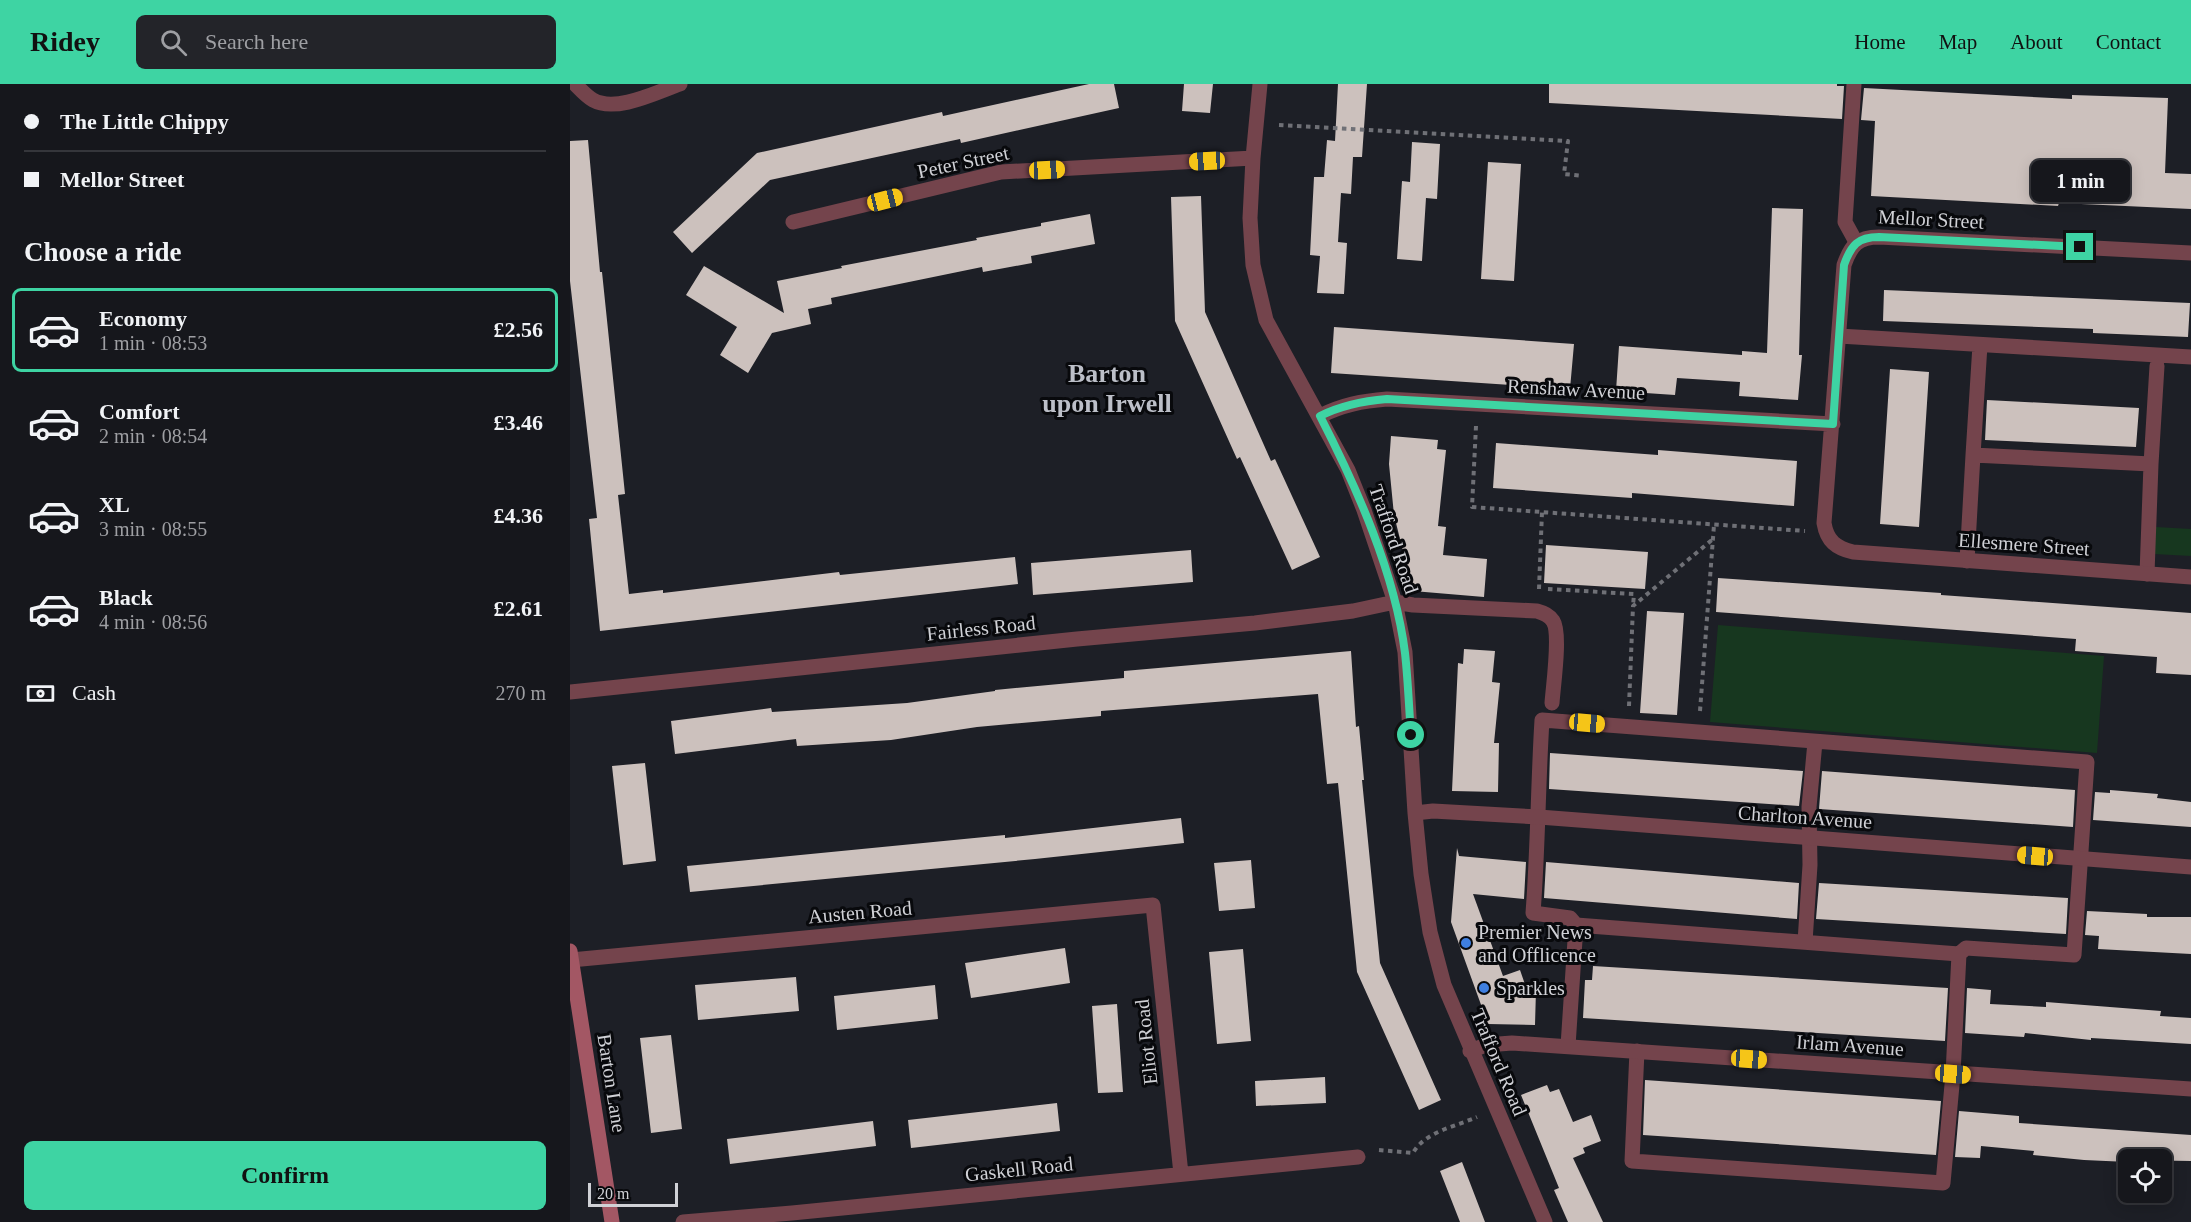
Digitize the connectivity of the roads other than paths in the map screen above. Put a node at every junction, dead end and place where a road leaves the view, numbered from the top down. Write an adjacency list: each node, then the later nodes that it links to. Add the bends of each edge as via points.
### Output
1 (575, 84): 2 (street, via 594,100 611,105)
2 (680, 84)
3 (1260, 84): 5 (street, Trafford Road)
4 (1854, 84): 7 (street, via 1845,222)
5 (1253, 158): 6 (street, Peter Street, via 1001,172); 13 (street, Trafford Road, via 1253,265 1266,320)
6 (793, 222)
7 (1856, 242): 8 (street, Mellor Street, via 1879,237); 9 (street, Mellor Street, via 1844,265)
8 (2191, 253)
9 (1839, 336): 10 (street); 14 (street, Mellor Street)
10 (1980, 345): 11 (street); 15 (street)
11 (2191, 357)
12 (2157, 366): 16 (street)
13 (1320, 416): 14 (street, Renshaw Avenue, via 1378,399); 21 (street, Trafford Road, via 1364,510)
14 (1833, 424): 17 (street, Mellor Street, via 1824,523 1832,543)
15 (1973, 455): 16 (street); 18 (street)
16 (2151, 464): 19 (street)
17 (1853, 552): 18 (street, Ellesmere Street)
18 (1967, 561): 19 (street, Ellesmere Street)
19 (2147, 574): 20 (street, Ellesmere Street)
20 (2191, 577)
21 (1395, 602): 22 (street, Fairless Road, via 1255,623); 23 (street, Fairless Road, via 1547,614 1555,623 1557,636); 25 (street, Trafford Road, via 1405,652)
22 (570, 692)
23 (1552, 703)
24 (1815, 742): 26 (street, via 1542,720); 27 (street); 28 (street, via 2086,762)
25 (1415, 813): 26 (street, Charlton Avenue); 36 (street, Trafford Road, via 1430,932 1444,985)
26 (1539, 817): 27 (street, Charlton Avenue); 31 (street, via 1533,913 1570,918)
27 (1810, 838): 28 (street, Charlton Avenue); 32 (street)
28 (2080, 859): 29 (street, Charlton Avenue); 33 (street, via 2074,955 1966,948)
29 (2191, 867)
30 (1153, 905): 34 (street, Austen Road); 41 (street, Eliot Road)
31 (1576, 925): 32 (street); 35 (street)
32 (1805, 942): 33 (street)
33 (1959, 954): 38 (street)
34 (571, 955): 43 (main road, Barton Lane)
35 (1568, 1046): 36 (street, Irlam Avenue, via 1499,1043); 37 (street, Irlam Avenue)
36 (1470, 1051): 45 (street, Trafford Road)
37 (1637, 1051): 38 (street, Irlam Avenue); 38 (street, via 1632,1161 1644,1162 1943,1183)
38 (1953, 1074): 39 (street, Irlam Avenue)
39 (2191, 1089)
40 (1359, 1157): 41 (street, Gaskell Road)
41 (1181, 1174): 42 (street, Gaskell Road)
42 (793, 1218): 44 (street, Gaskell Road)
43 (612, 1222)
44 (683, 1222)
45 (1545, 1222)

